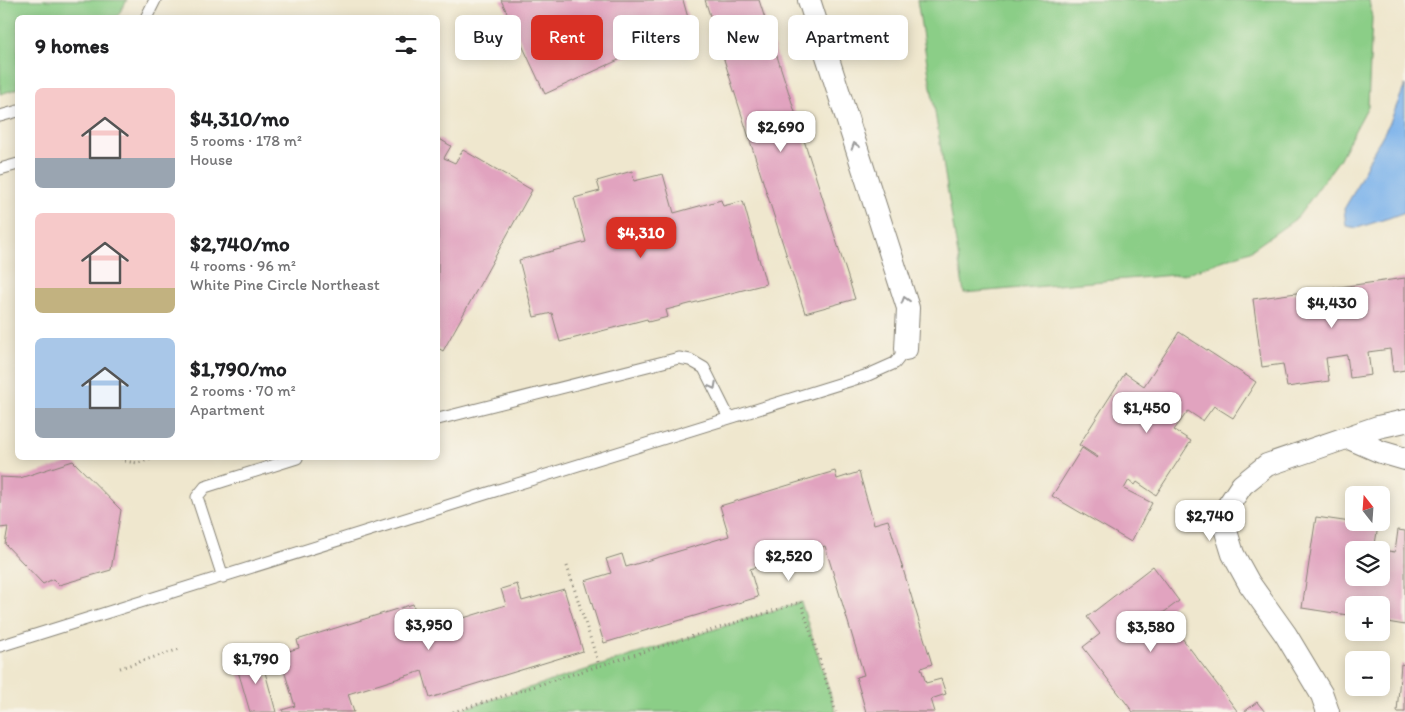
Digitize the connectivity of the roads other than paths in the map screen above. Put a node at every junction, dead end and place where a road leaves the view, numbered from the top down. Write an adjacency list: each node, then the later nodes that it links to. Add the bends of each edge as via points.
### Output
1 (155, 0): 3 (lane)
2 (809, 0): 8 (street, one-way to 2, via 908,308)
3 (148, 15)
4 (15, 112): 5 (lane)
5 (0, 116)
6 (15, 165): 7 (lane)
7 (0, 169)
8 (906, 349): 10 (lane, via 895,363 868,375)
9 (440, 418): 10 (lane, one-way to 10, via 679,358 704,368)
10 (729, 418): 15 (lane)
11 (1405, 421): 12 (street)
12 (1349, 438): 13 (street); 17 (street, via 1267,465 1242,485 1228,506 1225,528 1232,554 1248,583 1286,635 1322,695)
13 (1405, 459)
14 (290, 460): 15 (lane, via 205,486 197,497)
15 (223, 577): 16 (lane)
16 (0, 646)
17 (1328, 712)

